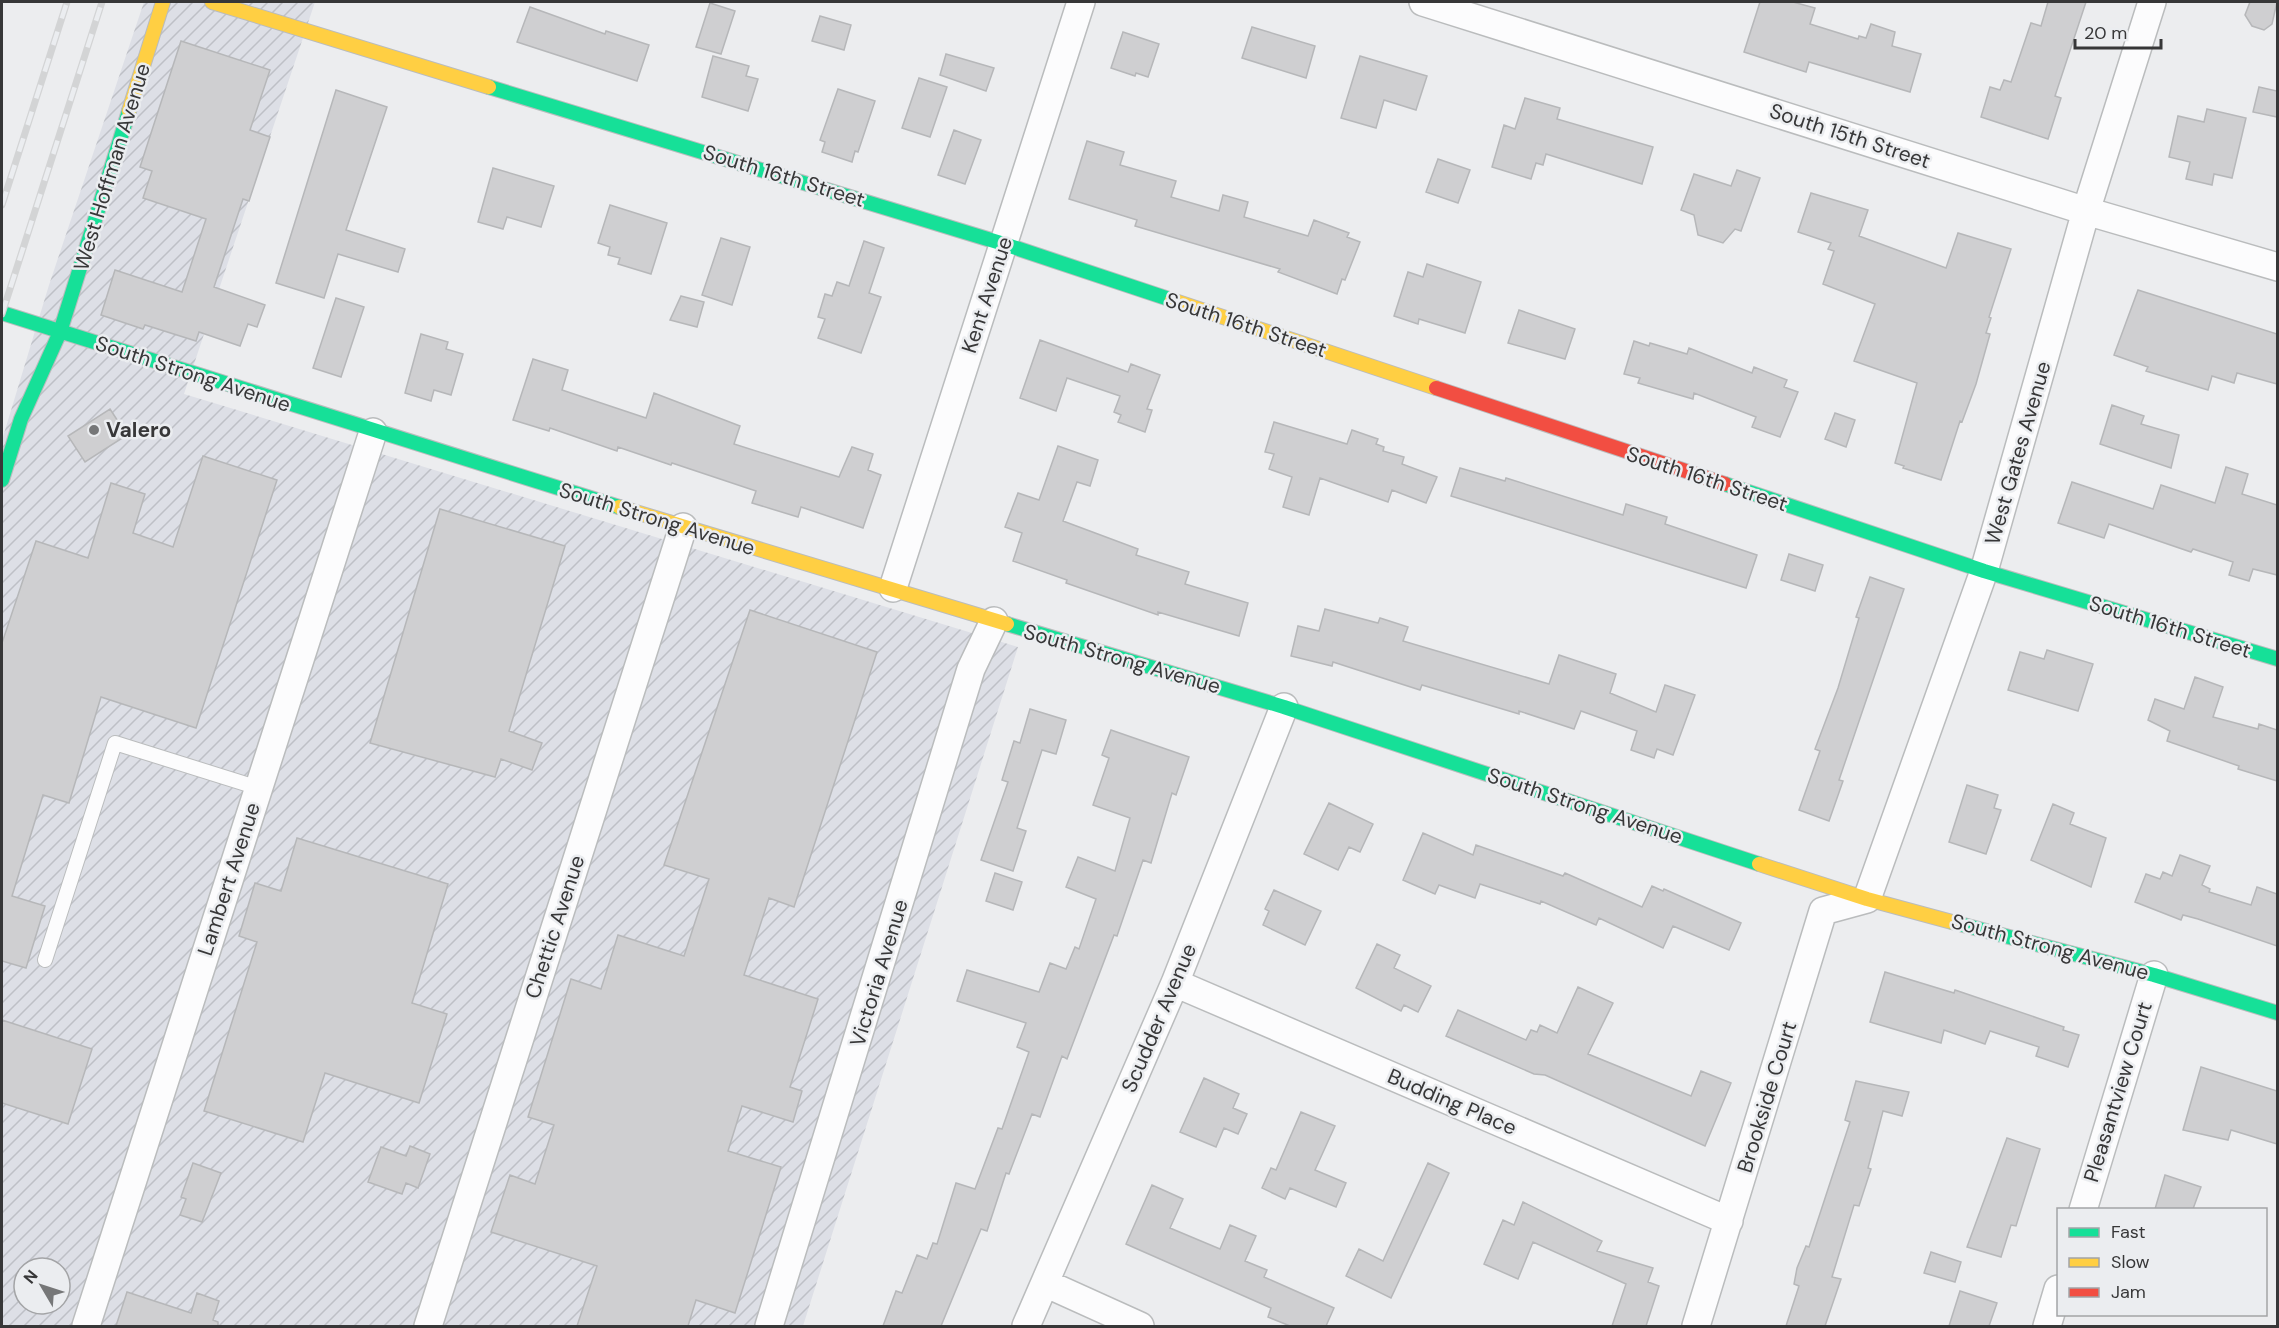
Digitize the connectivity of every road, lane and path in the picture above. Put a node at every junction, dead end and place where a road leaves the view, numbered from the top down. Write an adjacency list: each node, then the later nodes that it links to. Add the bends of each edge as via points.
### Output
1 (163, 2): 10 (street, West Hoffman Avenue)
2 (212, 2): 7 (street, South 16th Street)
3 (1081, 2): 7 (street, Kent Avenue)
4 (1423, 2): 6 (street, South 15th Street)
5 (2152, 2): 6 (street, West Gates Avenue)
6 (2086, 211): 8 (street, South 15th Street); 14 (street, West Gates Avenue)
7 (1004, 244): 14 (street, South 16th Street); 15 (street, Kent Avenue)
8 (2277, 267)
9 (2, 313): 10 (street, South Strong Avenue)
10 (60, 332): 11 (street, South Strong Avenue); 12 (street, West Hoffman Avenue, via 21,419)
11 (373, 432): 13 (street, South Strong Avenue); 19 (street, Lambert Avenue)
12 (2, 480)
13 (683, 527): 15 (street, South Strong Avenue); 30 (street, Chettic Avenue)
14 (1984, 571): 17 (street, South 16th Street); 20 (street, West Gates Avenue)
15 (893, 588): 16 (street, South Strong Avenue)
16 (994, 621): 18 (street, South Strong Avenue); 31 (street, Victoria Avenue, via 971,669)
17 (2277, 659)
18 (1284, 707): 20 (street, South Strong Avenue); 23 (street, Scudder Avenue)
19 (259, 788): 21 (lane, via 115,743); 29 (street, Lambert Avenue)
20 (1867, 899): 22 (street, South Strong Avenue); 26 (street, Brookside Court, via 1824,911)
21 (45, 960)
22 (2154, 975): 24 (street, South Strong Avenue); 25 (street, Pleasantview Court)
23 (1175, 983): 26 (street, Budding Place); 27 (street, Scudder Avenue)
24 (2277, 1013)
25 (2083, 1208)
26 (1729, 1221): 34 (street, Brookside Court)
27 (1045, 1282): 32 (street, Scudder Avenue); 33 (street)
28 (2057, 1292): 35 (street)
29 (86, 1326)
30 (428, 1326)
31 (769, 1326)
32 (1026, 1326)
33 (1140, 1326)
34 (1696, 1326)
35 (2047, 1326)

